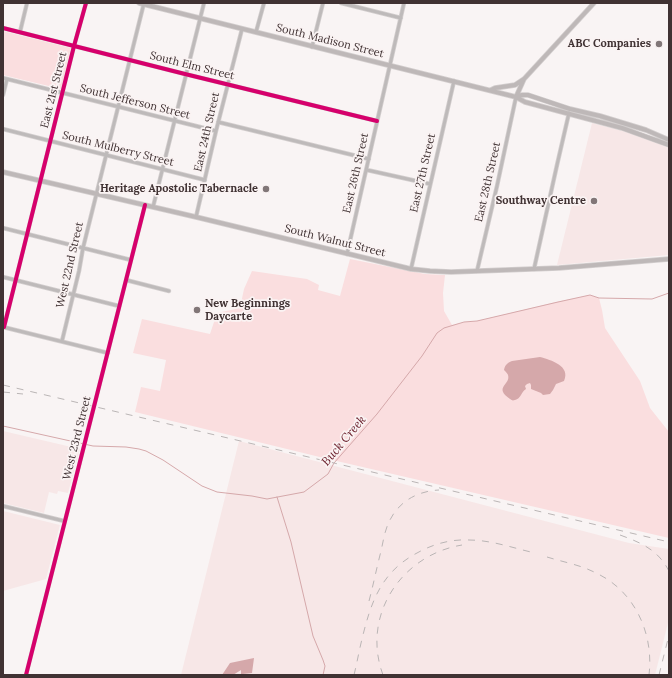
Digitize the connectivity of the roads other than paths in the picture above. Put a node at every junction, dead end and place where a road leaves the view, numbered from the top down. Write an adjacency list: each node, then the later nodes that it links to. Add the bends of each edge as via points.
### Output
1 (27, 3): 15 (street)
2 (86, 3): 17 (street, East 21st Street)
3 (139, 3): 10 (main road, South Madison Street)
4 (204, 3): 11 (street)
5 (264, 3): 16 (street)
6 (323, 3): 18 (street)
7 (341, 3): 12 (street)
8 (404, 3): 12 (street, East 26th Street)
9 (594, 3): 23 (main road)
10 (144, 4): 11 (main road, South Madison Street); 19 (street, West 22nd Street)
11 (199, 18): 14 (main road, South Madison Street); 21 (street)
12 (401, 18): 20 (street, East 26th Street)
13 (3, 28): 15 (street, South Elm Street)
14 (242, 29): 16 (main road, South Madison Street); 25 (street, East 24th Street)
15 (20, 32): 17 (street, South Elm Street)
16 (256, 32): 18 (main road, South Madison Street)
17 (74, 46): 19 (street, South Elm Street); 27 (street, East 21st Street)
18 (312, 47): 20 (main road, South Madison Street)
19 (130, 60): 21 (street, South Elm Street); 30 (street, West 22nd Street)
20 (390, 66): 24 (main road, South Madison Street); 33 (street, East 26th Street)
21 (185, 74): 25 (street, South Elm Street); 32 (street)
22 (5, 78): 27 (street, South Jefferson Street); 28 (street)
23 (524, 79): 26 (main road, via 515,85); 29 (main road)
24 (454, 81): 26 (main road, South Madison Street); 47 (street, East 27th Street)
25 (228, 84): 33 (street, South Elm Street); 34 (street, East 24th Street)
26 (490, 91): 29 (main road, South Madison Street)
27 (63, 93): 30 (street, South Jefferson Street); 38 (street, East 21st Street)
28 (3, 95)
29 (516, 97): 31 (main road, South Madison Street, via 525,102); 31 (main road, South Madison Street, via 528,95); 60 (street, East 28th Street)
30 (118, 107): 32 (street, South Jefferson Street); 40 (street, West 22nd Street)
31 (570, 111): 37 (main road, South Madison Street, via 600,116); 39 (main road, South Madison Street); 59 (street)
32 (174, 120): 36 (street, South Jefferson Street); 42 (street)
33 (378, 121): 41 (street, East 26th Street)
34 (218, 122): 36 (street, East 24th Street); 41 (street)
35 (3, 129): 38 (street, South Mulberry Street)
36 (216, 132): 45 (street, East 24th Street)
37 (669, 140)
38 (50, 141): 40 (street, South Mulberry Street); 46 (street, East 21st Street)
39 (669, 145)
40 (107, 154): 42 (street, South Mulberry Street); 48 (street, West 22nd Street)
41 (369, 159): 43 (street, East 26th Street)
42 (162, 169): 45 (street, South Mulberry Street); 50 (street)
43 (366, 170): 47 (street); 55 (street, East 26th Street)
44 (3, 172): 46 (main road, South Walnut Street)
45 (205, 180): 51 (street, East 24th Street)
46 (40, 181): 48 (main road, South Walnut Street); 53 (street, East 21st Street)
47 (430, 184): 58 (street, East 27th Street)
48 (97, 194): 49 (main road, South Walnut Street); 54 (street, West 22nd Street)
49 (144, 205): 50 (main road, South Walnut Street); 57 (street, West 23rd Street)
50 (152, 207): 51 (main road, South Walnut Street)
51 (196, 217): 55 (main road, South Walnut Street)
52 (3, 228): 53 (street)
53 (27, 235): 54 (street); 62 (street, East 21st Street)
54 (83, 248): 57 (street); 65 (street, West 22nd Street)
55 (347, 254): 58 (main road, South Walnut Street)
56 (669, 259): 59 (main road, South Walnut Street)
57 (131, 260): 63 (street, West 23rd Street)
58 (411, 268): 60 (main road, South Walnut Street, via 440,272)
59 (534, 269): 60 (main road, South Walnut Street)
60 (477, 271)
61 (3, 277): 62 (street)
62 (16, 280): 65 (street); 67 (street, East 21st Street)
63 (126, 280): 64 (street); 66 (street, West 23rd Street)
64 (169, 291)
65 (73, 294): 66 (street); 68 (street, West 22nd Street)
66 (119, 306): 69 (street, West 23rd Street)
67 (4, 327): 68 (street)
68 (62, 341): 69 (street)
69 (108, 353): 71 (street, West 23rd Street)
70 (3, 506): 71 (street)
71 (64, 521): 72 (street, West 23rd Street)
72 (26, 675)

